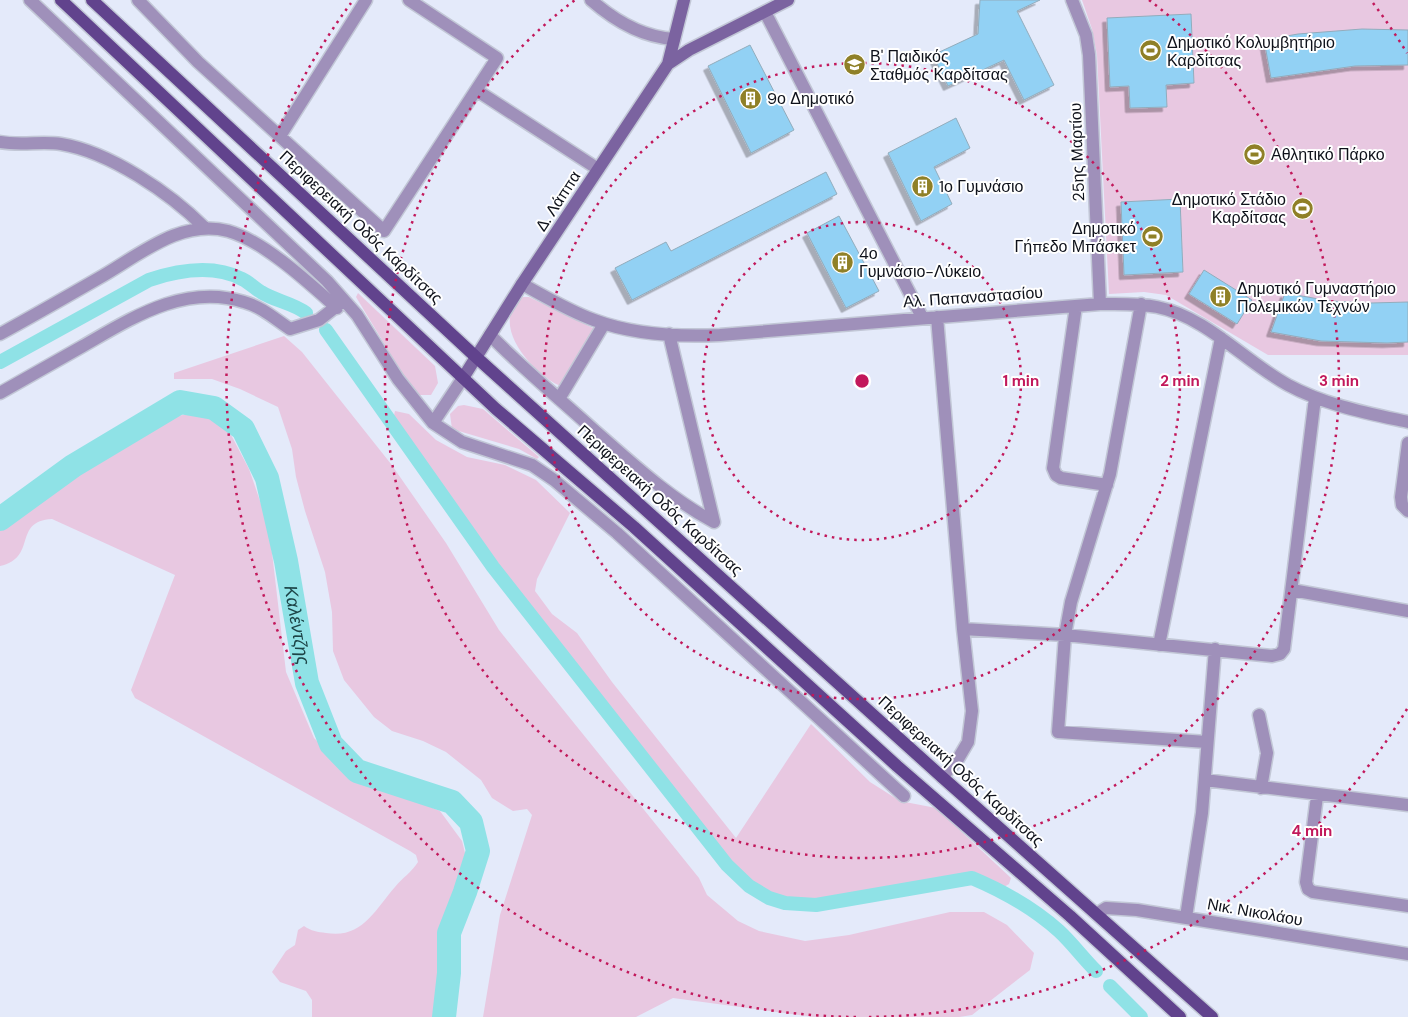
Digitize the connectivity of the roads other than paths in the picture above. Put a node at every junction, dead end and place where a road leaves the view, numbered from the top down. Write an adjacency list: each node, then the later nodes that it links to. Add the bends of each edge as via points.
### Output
1 (30, 0): 20 (street, via 298,252)
2 (61, 0): 32 (main road)
3 (92, 0): 31 (main road, Περιφερειακή Οδός Καρδίτσας)
4 (138, 0): 15 (street, via 198,62)
5 (366, 0): 15 (street)
6 (409, 0): 14 (street, via 497,58)
7 (591, 0): 12 (street, via 630,27 658,38)
8 (684, 0): 12 (street)
9 (788, 0): 11 (street)
10 (1072, 0): 21 (street, 25ης Μαρτίου, via 1086,35 1089,55)
11 (765, 12): 13 (street); 24 (street)
12 (674, 39): 13 (street)
13 (668, 64): 17 (street, Δ. Λάππα)
14 (476, 90): 15 (street, via 384,230); 17 (street)
15 (280, 136)
16 (0, 142): 18 (street, via 53,143 88,151 139,177)
17 (598, 169): 19 (street, Δ. Λάππα)
18 (204, 228): 20 (street, via 230,232 252,242); 27 (street, via 168,239 134,255)
19 (522, 284): 26 (street, Αλ. Παπαναστασίου); 29 (street, Δ. Λάππα)
20 (340, 304): 33 (street, via 320,320 290,329 243,301 207,297 169,302 134,317); 37 (street, via 375,341 398,379)
21 (1100, 304): 22 (street, Αλ. Παπαναστασίου); 23 (street, Αλ. Παπαναστασίου)
22 (1142, 304): 30 (street, Αλ. Παπαναστασίου, via 1173,312); 39 (street)
23 (1076, 306): 25 (street, Αλ. Παπαναστασίου); 39 (street, via 1053,468 1061,478)
24 (922, 317): 25 (street, Αλ. Παπαναστασίου); 28 (street, Αλ. Παπαναστασίου, via 720,335)
25 (937, 317): 43 (street)
26 (604, 324): 28 (street, Αλ. Παπαναστασίου); 35 (street)
27 (0, 334)
28 (669, 334): 35 (street, via 714,522 686,507 656,484)
29 (490, 335): 31 (street, Δ. Λάππα); 35 (street)
30 (1221, 338): 34 (street, Αλ. Παπαναστασίου, via 1287,385); 45 (street)
31 (476, 357): 32 (street, Δ. Λάππα); 49 (main road, Περιφερειακή Οδός Καρδίτσας)
32 (463, 378): 37 (street); 59 (main road, via 634,527)
33 (0, 393)
34 (1315, 398): 36 (street, Αλ. Παπαναστασίου); 41 (street)
35 (559, 399)
36 (1408, 422)
37 (433, 423): 52 (street, via 462,442 532,465 562,486)
38 (1408, 444): 40 (street, via 1401,497 1402,505)
39 (1107, 485): 44 (street, via 1071,602)
40 (1408, 511)
41 (1292, 590): 42 (street); 46 (street, via 1284,648 1280,654 1272,656)
42 (1408, 611)
43 (963, 628): 44 (street); 49 (street, via 972,711 970,733 964,749)
44 (1065, 635): 45 (street); 48 (street, via 1058,732)
45 (1159, 645): 46 (street)
46 (1215, 649): 48 (street)
47 (1259, 714): 51 (street, via 1267,753)
48 (1207, 742): 50 (street)
49 (942, 777): 56 (main road, Περιφερειακή Οδός Καρδίτσας)
50 (1205, 780): 51 (street); 57 (street)
51 (1261, 788): 53 (street)
52 (904, 796)
53 (1317, 796): 54 (street); 55 (street, via 1306,882 1308,889)
54 (1408, 805)
55 (1408, 906)
56 (1098, 913): 57 (street, Νικ. Νικολάου, via 1106,908 1122,908); 60 (main road, Περιφερειακή Οδός Καρδίτσας)
57 (1186, 917): 58 (street, Νικ. Νικολάου)
58 (1408, 954)
59 (1180, 1017)
60 (1212, 1017)

